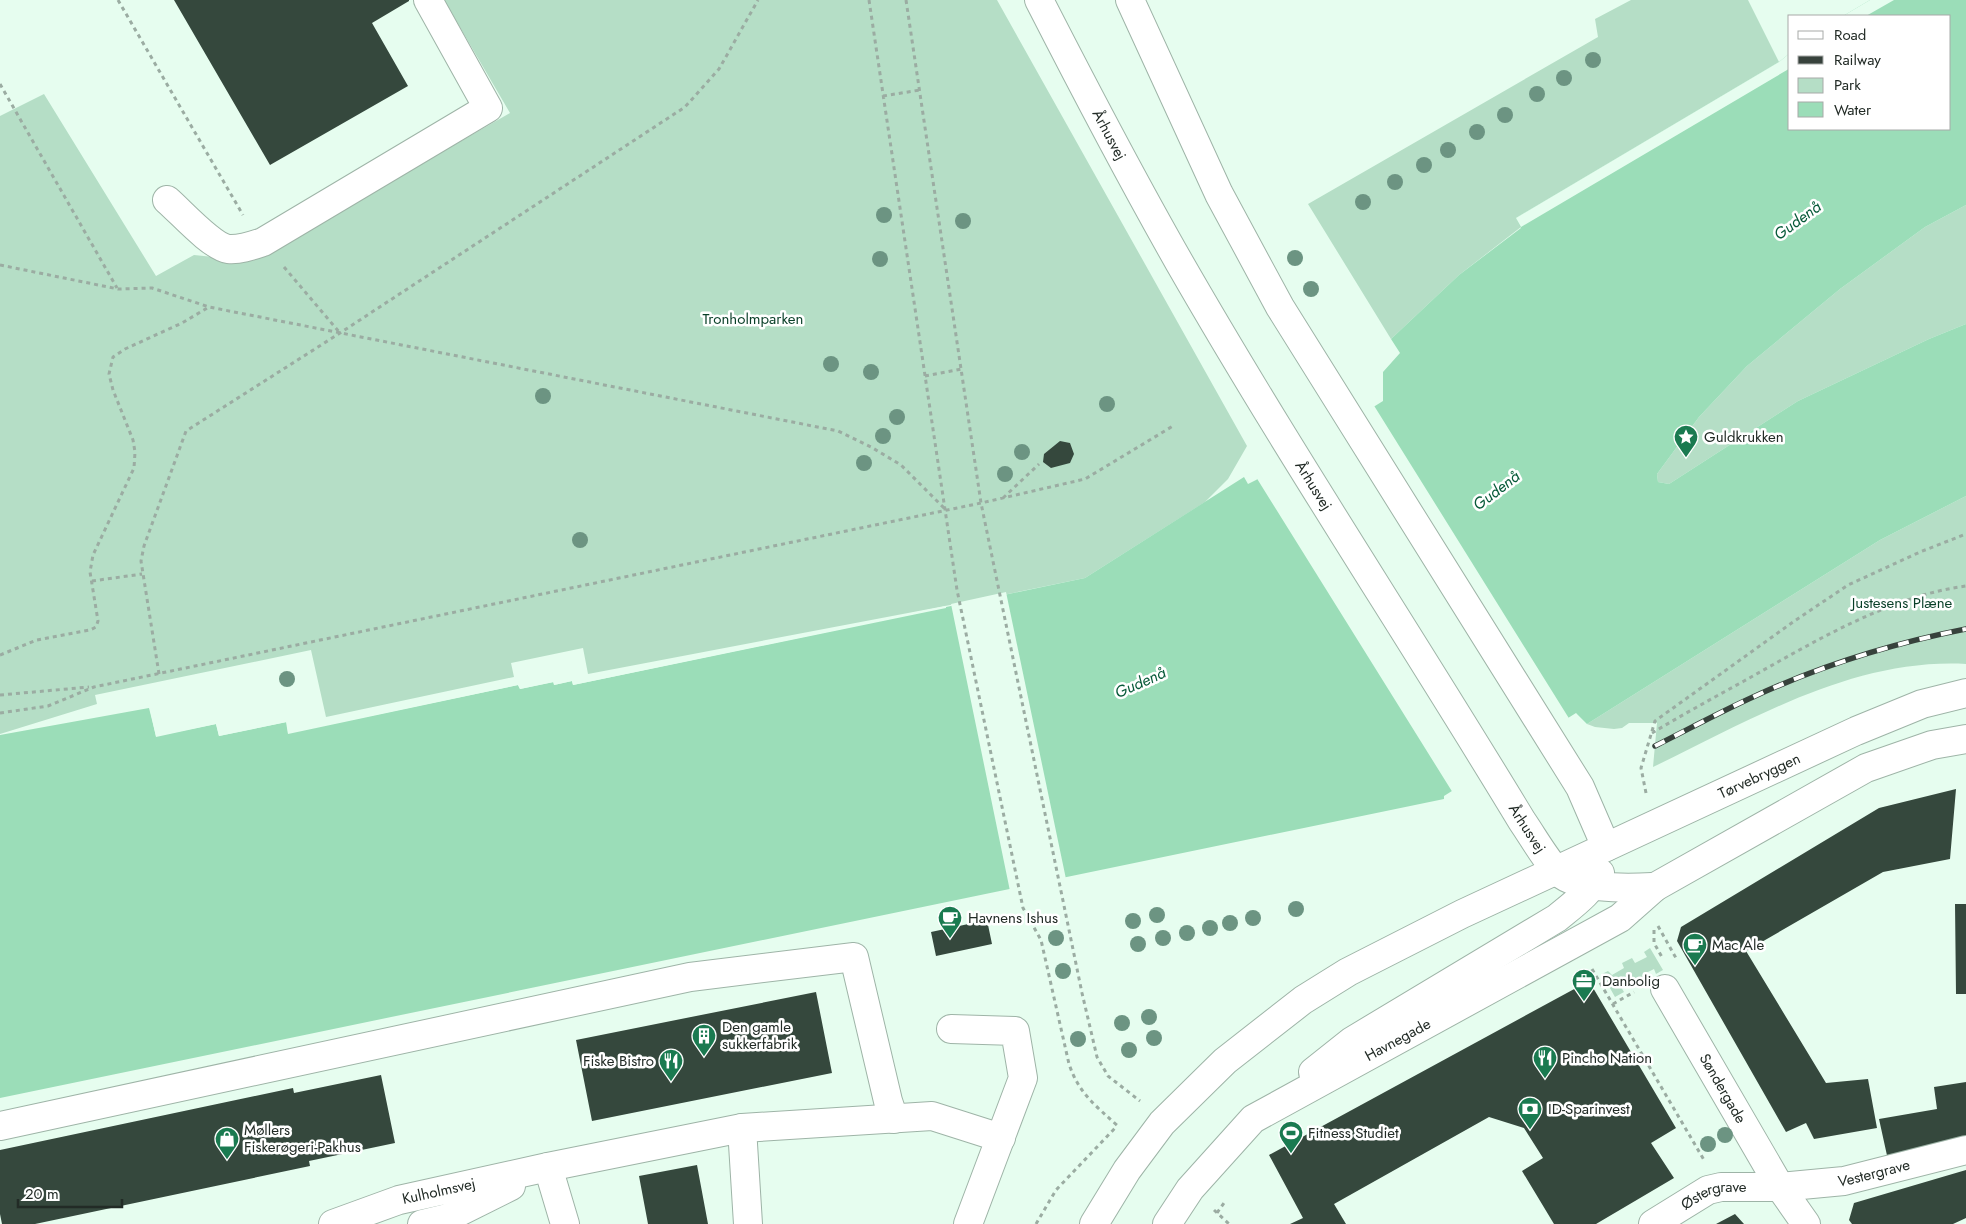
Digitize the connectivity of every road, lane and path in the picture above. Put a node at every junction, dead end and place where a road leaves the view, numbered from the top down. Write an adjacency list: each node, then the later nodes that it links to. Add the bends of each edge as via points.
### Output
1 (118, 0): 12 (path, via 230,193)
2 (428, 0): 12 (main road, via 488,108)
3 (758, 0): 16 (path, via 719,69 685,107)
4 (869, 0): 10 (path)
5 (906, 0): 9 (path)
6 (1039, 0): 38 (main road, Århusvej, via 1102,124 1180,264 1293,452 1522,821)
7 (1130, 0): 37 (main road, via 1219,194 1280,307 1580,787)
8 (0, 84): 14 (path)
9 (920, 90): 10 (path); 17 (path)
10 (883, 96): 18 (path)
11 (168, 200): 12 (main road, via 217,246 242,249)
12 (263, 242): 16 (path)
13 (0, 265): 14 (path)
14 (118, 288): 15 (path, via 152,288)
15 (210, 307): 16 (path); 26 (path, via 113,357 109,374 136,452 134,468 93,555 90,565)
16 (340, 333): 23 (path, via 838,431 901,465); 25 (path, via 186,431 144,546 140,561)
17 (962, 369): 18 (path); 22 (path)
18 (925, 376): 23 (path)
19 (1173, 426): 21 (path, via 1085,480)
20 (1040, 464): 21 (path)
21 (1002, 498): 22 (path)
22 (981, 503): 23 (path); 46 (path, via 1097,1057 1108,1076)
23 (945, 509): 29 (path); 60 (path, via 957,590 1024,908 1041,940 1075,1082 1118,1126 1056,1190)
24 (1966, 534): 34 (path, via 1848,585 1655,721)
25 (142, 574): 26 (path); 29 (path)
26 (92, 582): 28 (path, via 98,621 96,627 37,640)
27 (1966, 586): 34 (path, via 1901,601 1866,617 1775,663)
28 (0, 655)
29 (159, 674): 30 (path)
30 (94, 687): 32 (path); 33 (path, via 48,706)
31 (1966, 693): 37 (main road, Tørvebryggen, via 1922,704 1856,731)
32 (0, 695)
33 (0, 714)
34 (1651, 734): 36 (path)
35 (1966, 739): 40 (main road, via 1932,745 1866,768)
36 (1641, 768)
37 (1606, 847): 38 (main road, Tørvebryggen); 39 (main road, via 1603,866)
38 (1556, 870): 39 (main road, Århusvej, via 1574,880); 46 (main road, via 1390,950 1311,995 1225,1061)
39 (1594, 885): 40 (main road, Århusvej); 45 (main road, via 1558,918 1352,1041)
40 (1655, 887): 45 (main road, Havnegade, via 1620,918)
41 (1590, 966): 52 (path)
42 (1665, 989): 53 (main road, Søndergade)
43 (950, 1029): 49 (main road, via 1015,1031 1023,1078)
44 (894, 1119): 47 (main road, via 854,957 690,977); 48 (main road); 49 (main road, via 932,1116)
45 (1253, 1119): 62 (main road, Havnegade, via 1190,1189)
46 (1162, 1123): 61 (main road, via 1127,1170)
47 (0, 1126)
48 (742, 1128): 51 (main road); 58 (main road)
49 (1001, 1138): 59 (main road)
50 (1966, 1150): 53 (main road, Vestergrave, via 1844,1181)
51 (548, 1167): 55 (main road, Kulholmsvej, via 399,1200); 56 (main road, Kulholmsvej, via 447,1218); 57 (main road)
52 (1720, 1187): 53 (main road, Østergrave); 64 (main road, Østergrave, via 1708,1190)
53 (1780, 1187): 65 (main road, Søndergade)
54 (1217, 1213): 63 (path)
55 (333, 1224)
56 (422, 1224)
57 (565, 1224)
58 (748, 1224)
59 (968, 1224)
60 (1036, 1224)
61 (1094, 1224)
62 (1167, 1224)
63 (1229, 1224)
64 (1653, 1224)
65 (1806, 1224)

